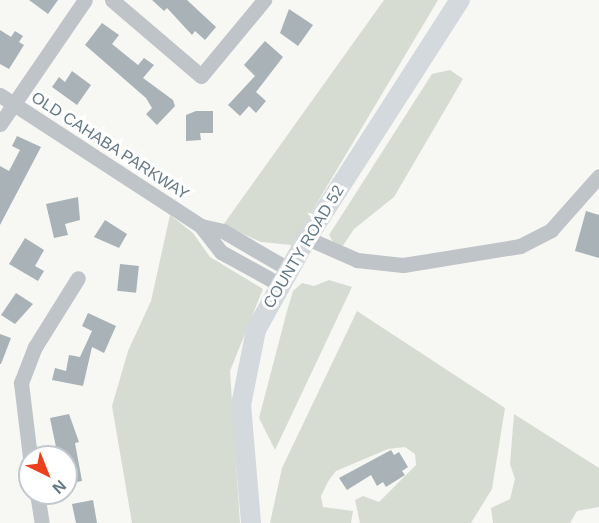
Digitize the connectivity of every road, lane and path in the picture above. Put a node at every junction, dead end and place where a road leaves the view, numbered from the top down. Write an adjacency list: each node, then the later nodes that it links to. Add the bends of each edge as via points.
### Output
1 (85, 0): 5 (street)
2 (112, 0): 3 (street, via 201,76)
3 (264, 0)
4 (460, 0): 8 (main road, COUNTY ROAD 52)
5 (6, 99): 6 (street); 9 (street, OLD CAHABA PARKWAY, via 201,226 224,231)
6 (0, 124)
7 (599, 176): 8 (street, via 551,230 520,246 403,265 357,260)
8 (307, 238): 9 (main road, COUNTY ROAD 52)
9 (283, 277): 14 (main road, COUNTY ROAD 52, via 256,330 243,380 242,449)
10 (78, 278): 11 (street, via 35,347 21,382)
11 (29, 445)
12 (39, 505): 13 (street)
13 (42, 523)
14 (251, 523)

